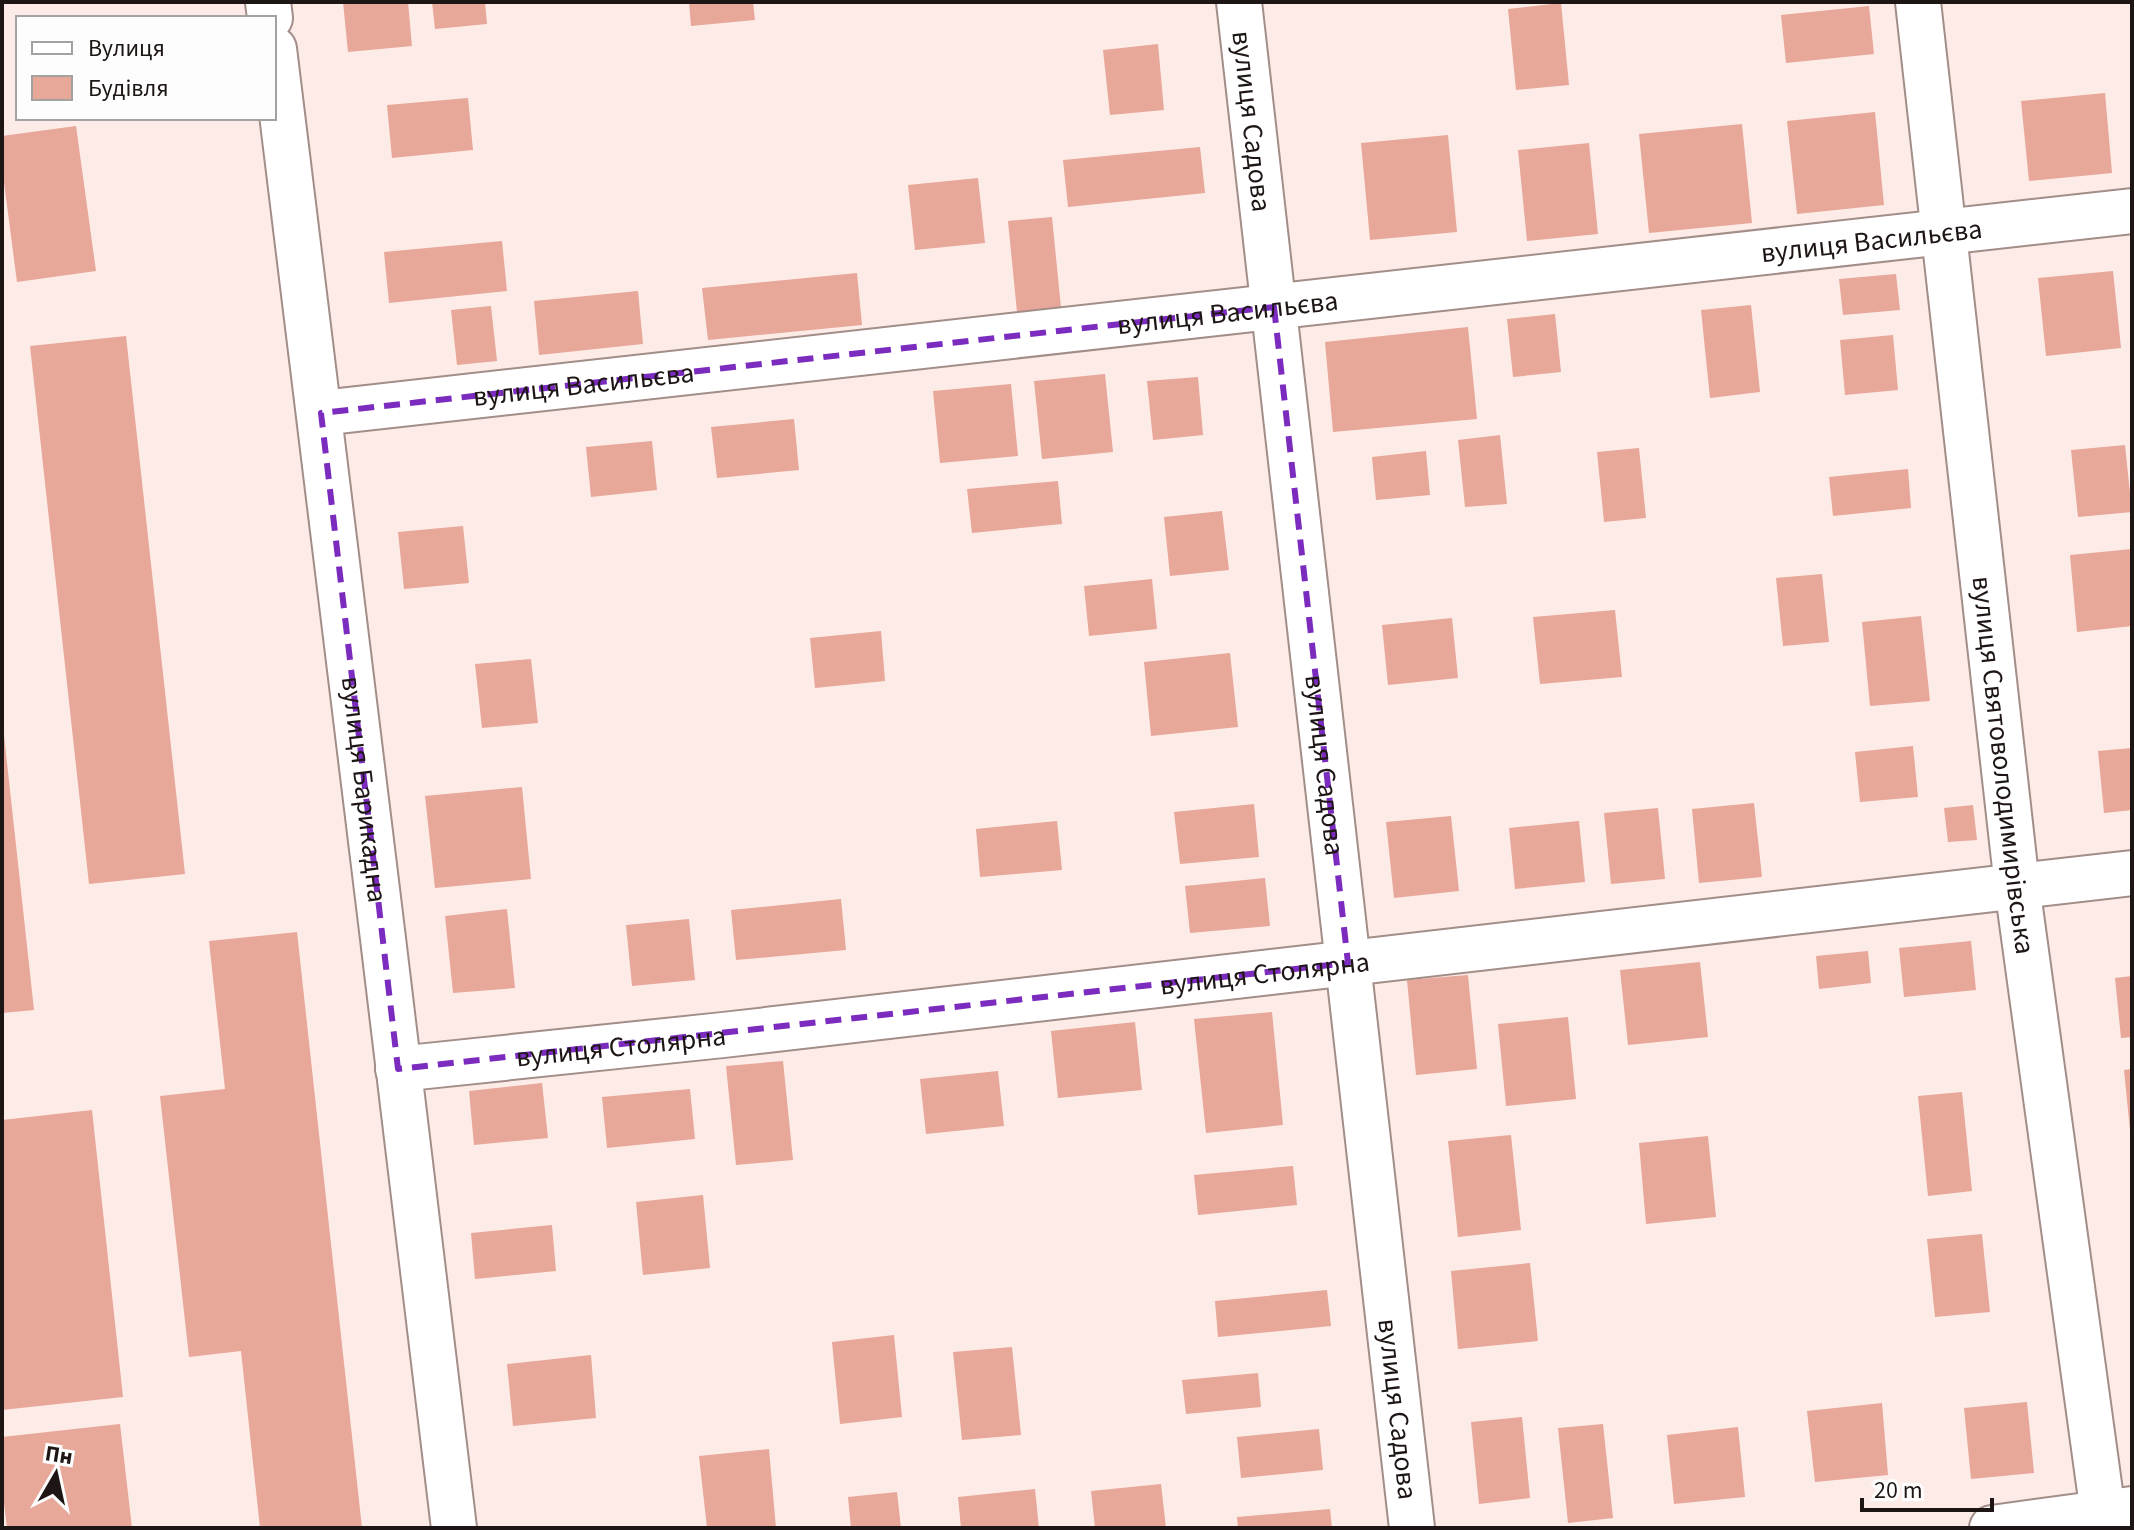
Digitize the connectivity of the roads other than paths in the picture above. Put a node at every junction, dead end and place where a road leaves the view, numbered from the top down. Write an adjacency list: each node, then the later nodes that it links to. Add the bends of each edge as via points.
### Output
1 (1239, 2): 6 (street, вулиця Садова)
2 (1918, 2): 5 (street, вулиця Святоволодимирівська)
3 (276, 64): 7 (street, вулиця Барикадна)
4 (2132, 211): 5 (street, вулиця Васильєва)
5 (1944, 232): 6 (street, вулиця Васильєва); 9 (street, вулиця Святоволодимирівська)
6 (1274, 307): 7 (street, вулиця Васильєва); 10 (street, вулиця Садова)
7 (321, 413): 11 (street, вулиця Барикадна)
8 (2132, 873): 9 (street, вулиця Столярна)
9 (2017, 886): 10 (street, вулиця Столярна); 12 (street, вулиця Святоволодимирівська)
10 (1348, 963): 11 (street, вулиця Столярна); 14 (street, вулиця Садова)
11 (398, 1069): 13 (street, вулиця Барикадна)
12 (2114, 1517): 15 (street)
13 (454, 1528)
14 (1412, 1528)
15 (1992, 1528)

